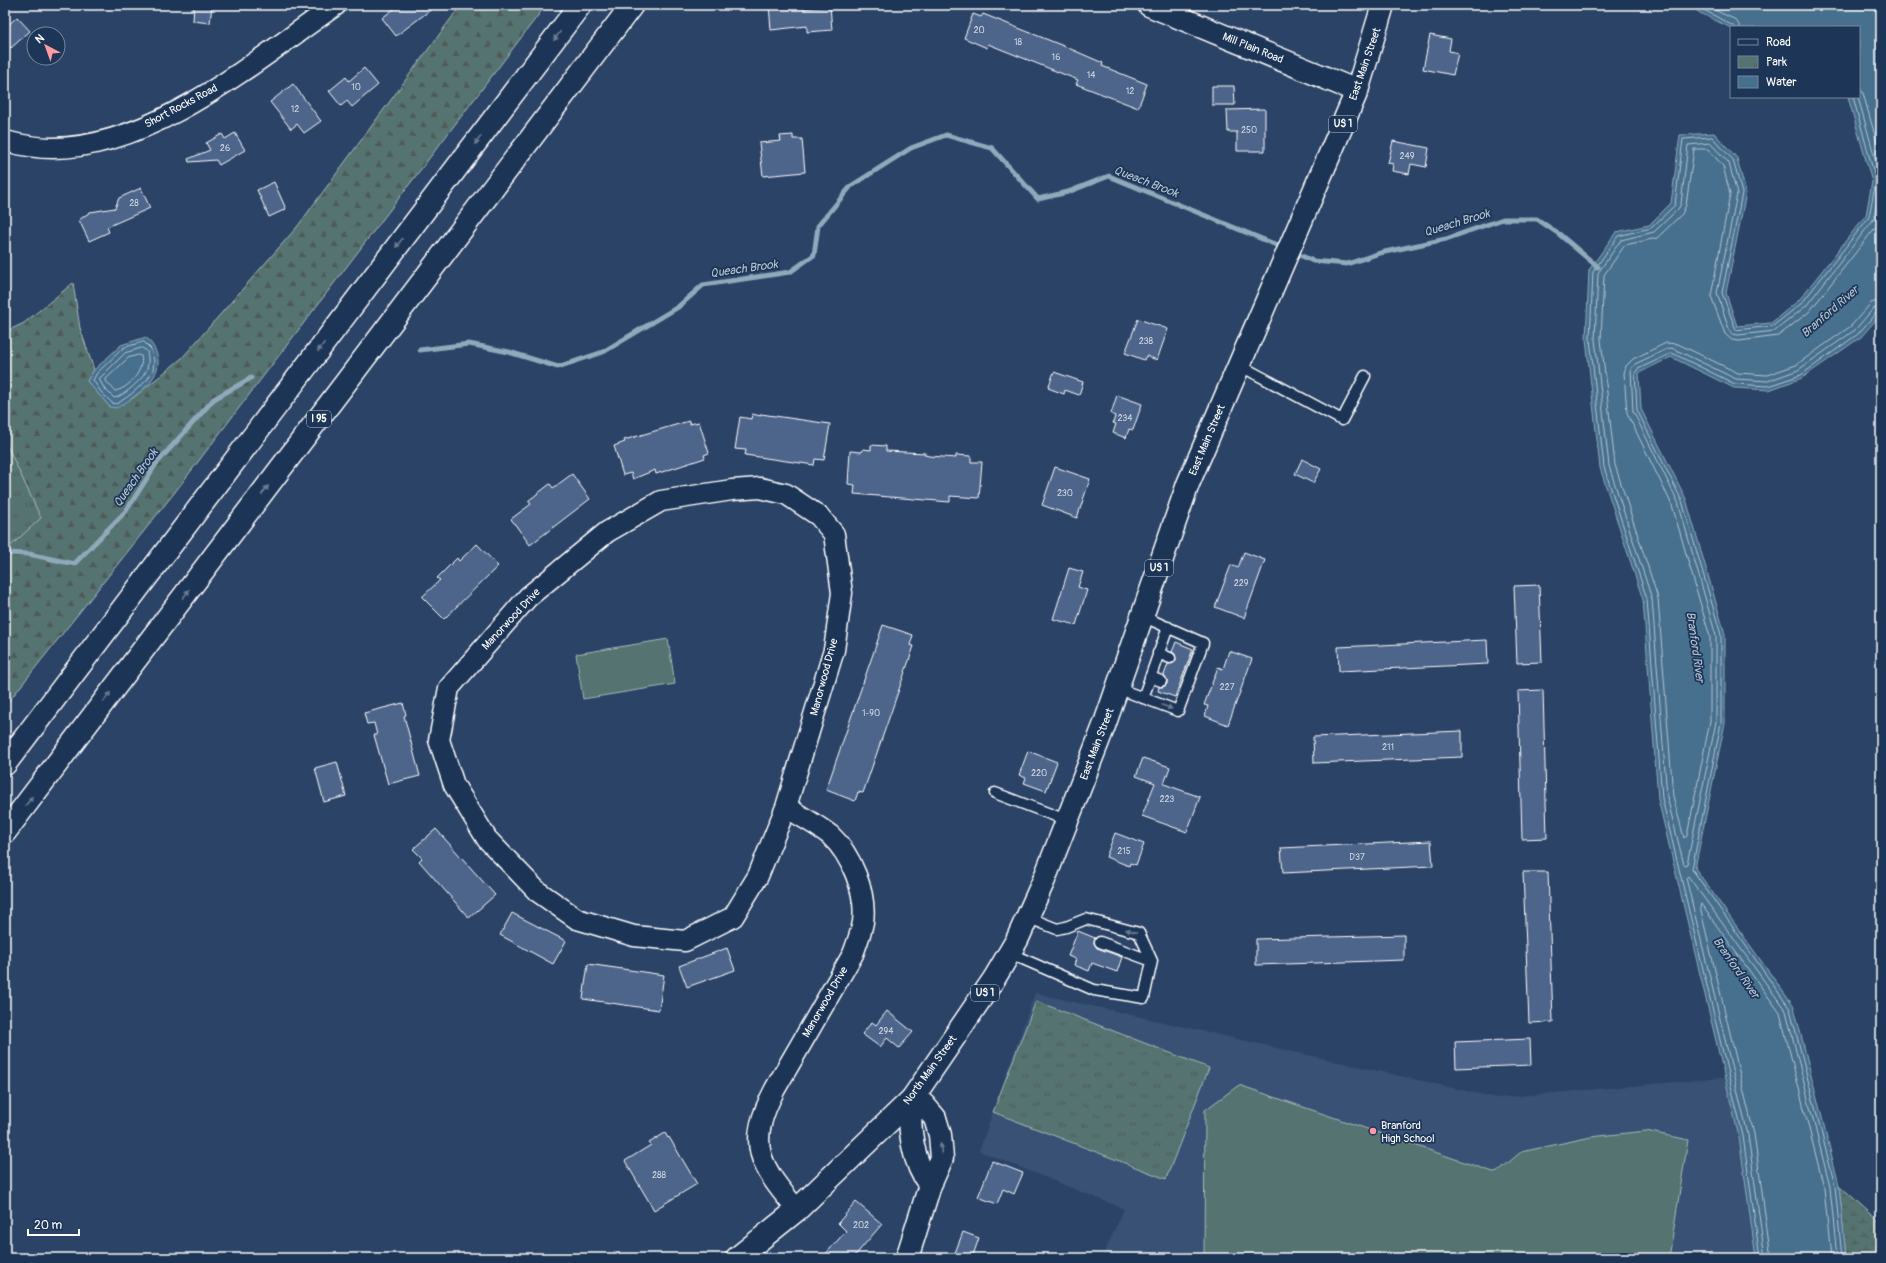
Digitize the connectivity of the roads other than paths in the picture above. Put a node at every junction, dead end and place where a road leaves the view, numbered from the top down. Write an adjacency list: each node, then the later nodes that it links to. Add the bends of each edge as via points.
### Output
1 (336, 5): 7 (street, Short Rocks Road, via 219,86 151,124 97,143 71,147 52,148)
2 (580, 5): 18 (main road, one-way to 18)
3 (632, 5): 22 (main road, I 95, one-way to 3)
4 (1149, 5): 6 (main road, Mill Plain Road)
5 (1383, 5): 6 (main road, East Main Street / US 1)
6 (1357, 91): 8 (main road, East Main Street / US 1)
7 (5, 141)
8 (1239, 365): 9 (lane, via 1342,420); 10 (main road, East Main Street / US 1, via 1188,484)
9 (1365, 376)
10 (1142, 616): 11 (lane); 16 (main road, East Main Street / US 1)
11 (1168, 627): 12 (lane); 17 (lane, one-way to 11, via 1178,712 1182,689 1202,642)
12 (1158, 653): 13 (lane); 14 (lane)
13 (1170, 658)
14 (1150, 677): 15 (lane); 17 (lane)
15 (1161, 681)
16 (1117, 688): 17 (lane); 21 (main road, East Main Street / US 1)
17 (1143, 698)
18 (5, 764)
19 (995, 793): 21 (lane)
20 (786, 807): 20 (street, Manorwood Drive, via 834,650 842,593 834,534 819,516 786,494 760,488 661,501 606,532 528,596 449,688 439,740 454,785 487,839 536,890 577,919 634,936 685,941 733,917 758,876); 29 (street, Manorwood Drive, via 830,836 850,861 860,886 863,920 853,954 766,1105 762,1120 759,1150 763,1164)
21 (1066, 820): 23 (main road, East Main Street / US 1)
22 (5, 832)
23 (1044, 880): 24 (main road, North Main Street / US 1)
24 (1027, 917): 26 (main road, North Main Street / US 1); 27 (lane, one-way to 24, via 1139,933 1086,919 1074,929 1057,929)
25 (1100, 942): 27 (lane)
26 (1009, 953): 27 (lane, via 1094,990 1144,998); 28 (main road, North Main Street / US 1)
27 (1152, 961)
28 (912, 1099): 29 (main road, North Main Street / US 1); 31 (main road, via 909,1125 918,1165 930,1185)
29 (798, 1210): 30 (main road, North Main Street / US 1)
30 (737, 1258)
31 (907, 1258)

